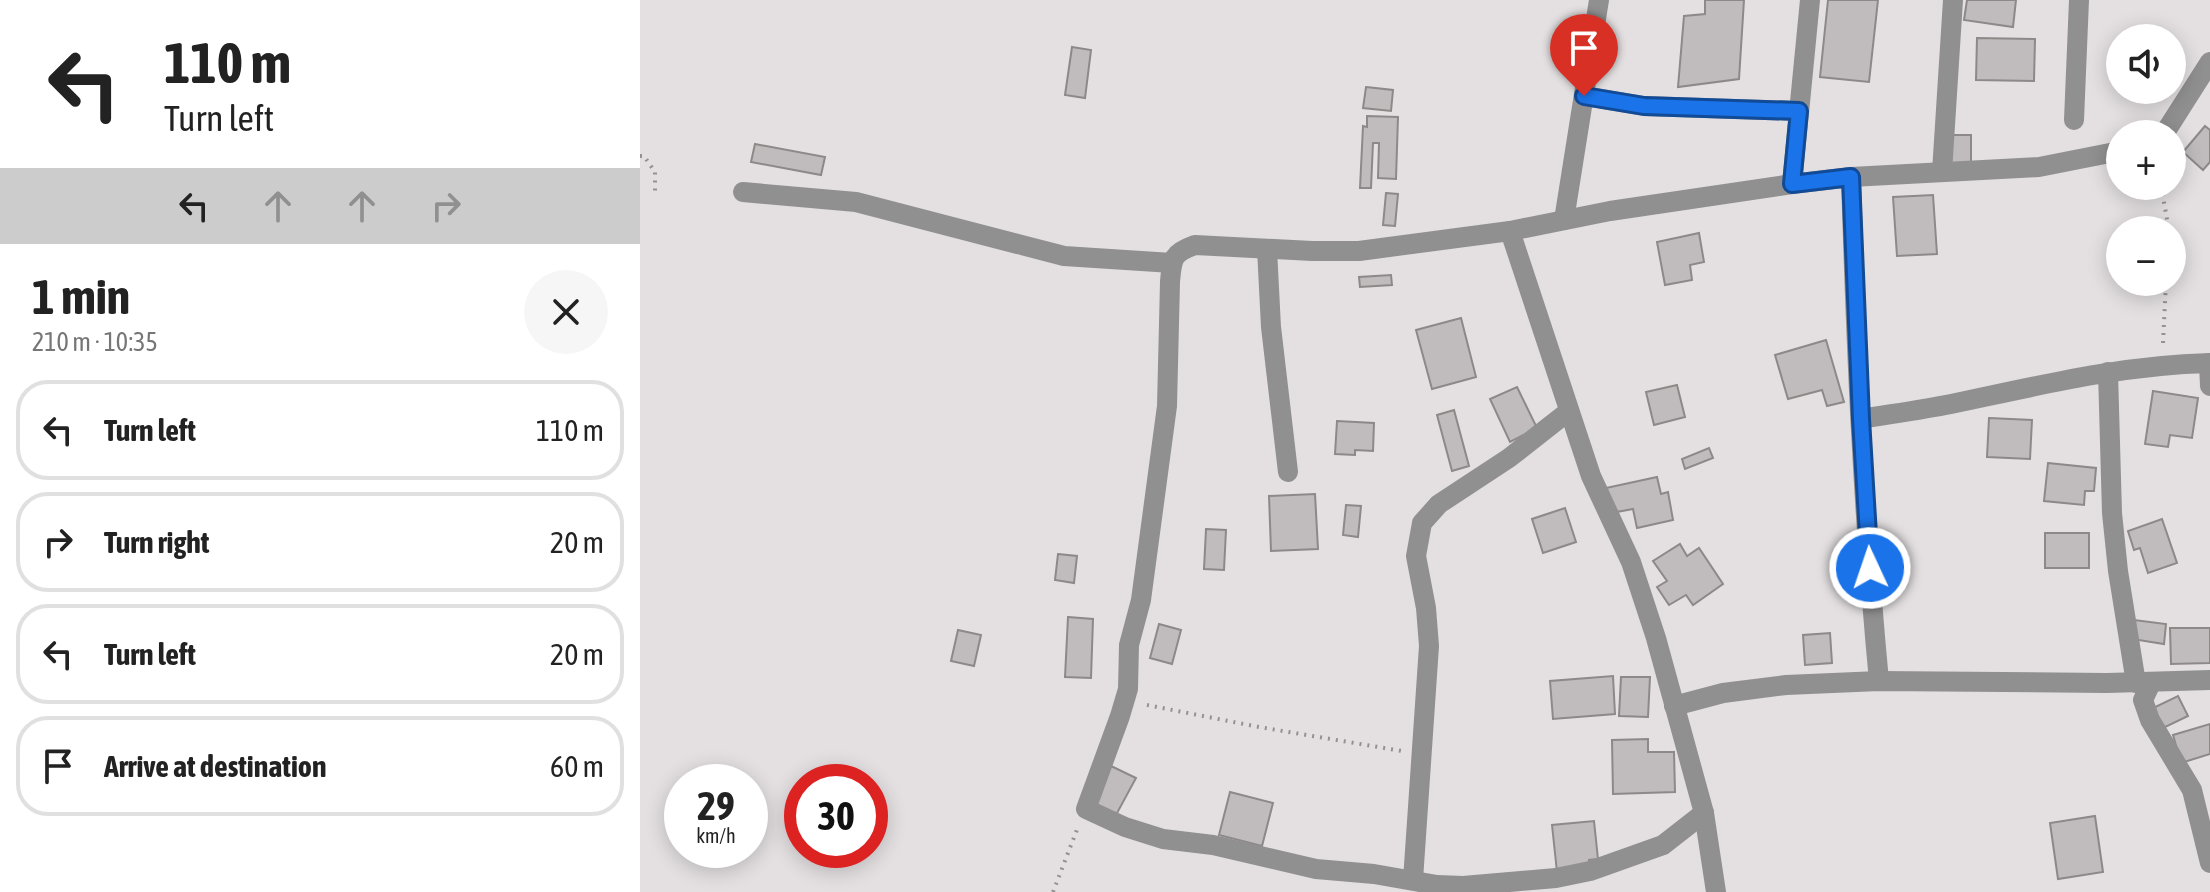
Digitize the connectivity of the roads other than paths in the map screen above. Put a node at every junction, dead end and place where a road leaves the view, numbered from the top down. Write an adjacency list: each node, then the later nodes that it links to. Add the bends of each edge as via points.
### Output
1 (1599, 0): 6 (street)
2 (1810, 0): 7 (street)
3 (1953, 0): 11 (street)
4 (2079, 0): 8 (street)
5 (2210, 62): 9 (street)
6 (1584, 96): 7 (street, via 1644,106); 15 (street)
7 (1799, 111): 13 (street)
8 (2074, 120)
9 (2173, 120)
10 (2106, 154): 11 (street, via 2039,167)
11 (1942, 172): 12 (street)
12 (1851, 177): 13 (street); 23 (street)
13 (1792, 184): 15 (street)
14 (743, 192): 18 (street, via 856,202 1064,256)
15 (1564, 220): 16 (street)
16 (1510, 231): 17 (street, via 1359,251); 22 (street)
17 (1267, 249): 18 (street, via 1195,245 1178,251); 24 (street)
18 (1172, 263): 31 (street, via 1167,406 1143,587 1129,645 1128,689 1086,809 1163,839 1316,869)
19 (2209, 363): 20 (street); 21 (street)
20 (2108, 372): 23 (street); 27 (street, via 2118,571)
21 (2210, 386)
22 (1569, 411): 28 (street, via 1591,476 1631,562); 31 (street, via 1439,504 1422,523 1416,556 1429,646)
23 (1861, 419): 26 (street)
24 (1288, 472)
25 (2210, 680): 27 (street)
26 (1879, 681): 27 (street); 28 (street, via 1786,685)
27 (2143, 683): 30 (street, via 2150,720 2192,790)
28 (1674, 706): 29 (street)
29 (1704, 813): 32 (street, via 1663,845 1590,871); 33 (street)
30 (2210, 863)
31 (1413, 880): 32 (street)
32 (1437, 888)
33 (1716, 892)

